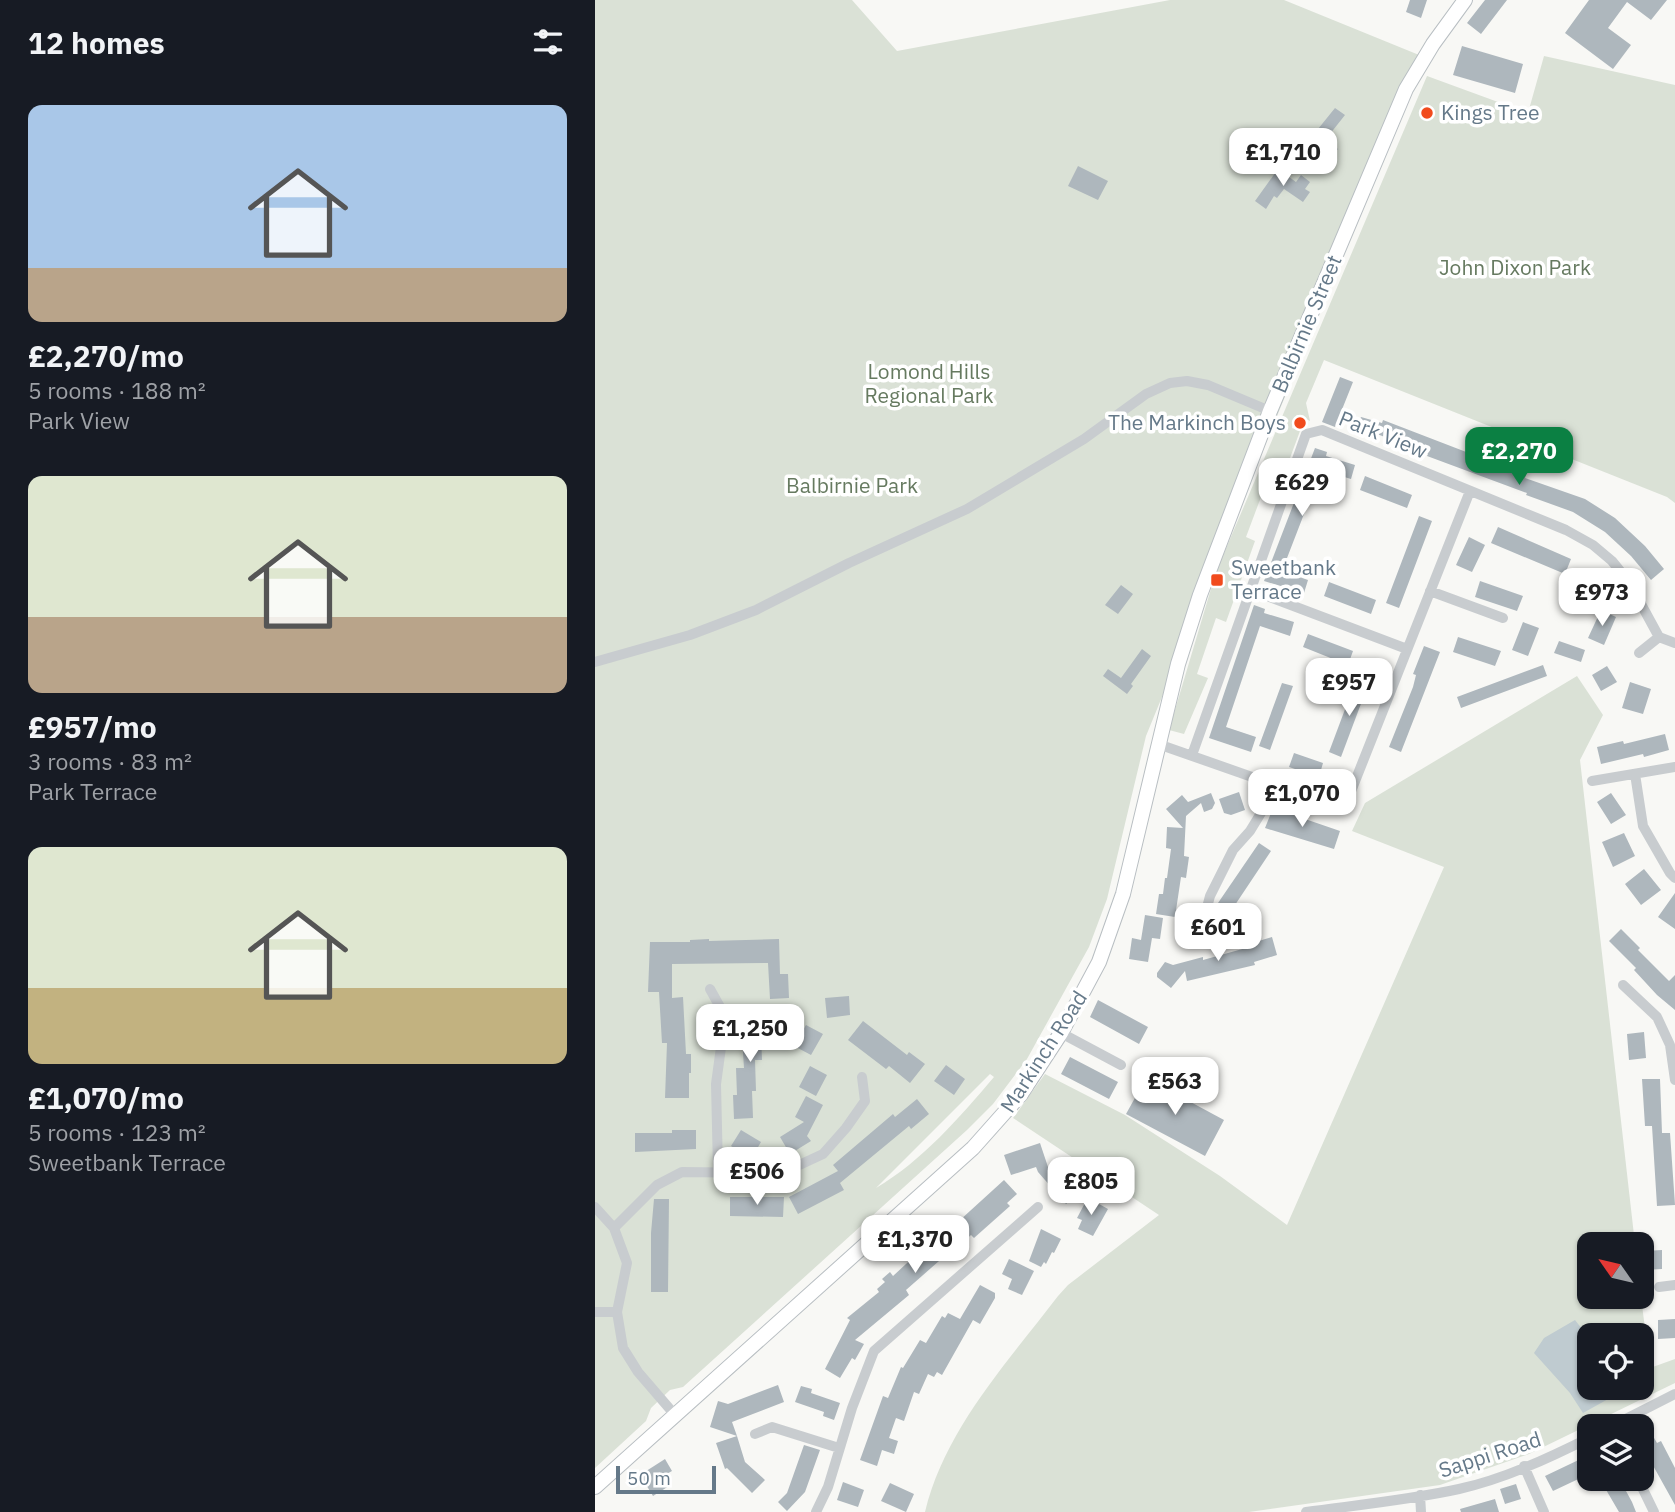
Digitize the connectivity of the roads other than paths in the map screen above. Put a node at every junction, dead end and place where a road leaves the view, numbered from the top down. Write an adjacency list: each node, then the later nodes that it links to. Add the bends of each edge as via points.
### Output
1 (1465, 0): 2 (main road, Balbirnie Street, via 1406,89)
2 (1270, 411): 11 (street, via 1208,385 1170,383 967,509 756,610); 12 (main road, Balbirnie Street, via 1199,595)
3 (1471, 491): 4 (street, Park View, via 1322,430 1306,434); 5 (street); 7 (street, Park View, via 1593,545 1629,582)
4 (1251, 590): 9 (street); 13 (street)
5 (1430, 591): 6 (street); 9 (street)
6 (1503, 618)
7 (1659, 637): 8 (street); 10 (street)
8 (1675, 643)
9 (1407, 649): 17 (street, via 1348,799 1332,805)
10 (1639, 653)
11 (595, 662)
12 (1158, 744): 13 (street); 18 (main road, Balbirnie Street)
13 (1192, 755): 17 (street)
14 (1675, 768): 15 (street)
15 (1635, 774): 16 (street); 19 (street, via 1643,827)
16 (1592, 781)
17 (1271, 783): 20 (street, via 1261,813 1233,850 1210,896 1203,924)
18 (1138, 825): 23 (main road, Markinch Road, via 1111,932)
19 (1675, 877)
20 (1222, 924)
21 (1623, 985): 26 (street, via 1657,1017 1670,1045)
22 (710, 989): 27 (street, via 720,1007 722,1040 716,1084)
23 (1061, 1032): 24 (street); 37 (main road, Markinch Road, via 1021,1094 973,1147)
24 (1121, 1065)
25 (862, 1077): 27 (street, via 865,1101 823,1154 769,1173)
26 (1675, 1080)
27 (718, 1170): 30 (street, via 682,1172 657,1185)
28 (595, 1207): 30 (street)
29 (1038, 1208): 40 (street, via 874,1351)
30 (614, 1228): 34 (street, via 627,1263)
31 (1675, 1285): 32 (street)
32 (1659, 1287)
33 (595, 1312): 34 (street)
34 (617, 1312): 37 (street, via 623,1348)
35 (1675, 1394): 36 (street)
36 (1636, 1414)
37 (675, 1415): 42 (main road, Markinch Road)
38 (755, 1434): 40 (street, via 772,1427)
39 (1577, 1443): 41 (street, Sappi Road)
40 (839, 1448): 45 (street)
41 (1524, 1466): 44 (street, Sappi Road, via 1461,1489); 48 (street)
42 (595, 1487)
43 (1644, 1491): 49 (street)
44 (1420, 1495): 46 (street, Sappi Road); 47 (street)
45 (816, 1512)
46 (1306, 1512)
47 (1421, 1512)
48 (1544, 1512)
49 (1654, 1512)

